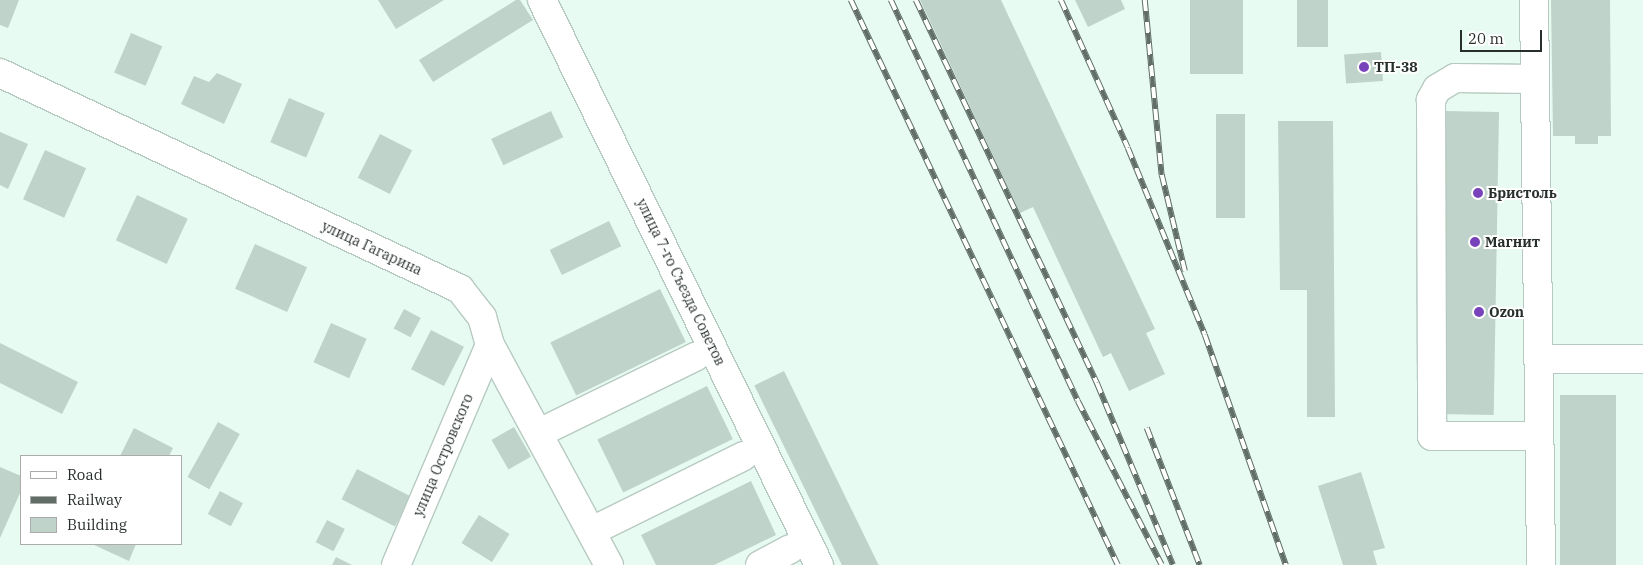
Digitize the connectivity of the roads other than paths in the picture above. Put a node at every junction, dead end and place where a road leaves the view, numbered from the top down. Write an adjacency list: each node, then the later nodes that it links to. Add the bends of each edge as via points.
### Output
1 (542, 0): 17 (street, улица 7-го Съезда Советов)
2 (1534, 0): 4 (street)
3 (0, 73): 5 (street, улица Гагарина, via 460,289 482,317)
4 (1535, 79): 7 (street); 10 (street, via 1455,78 1437,89 1431,100 1432,436)
5 (490, 345): 9 (street, улица Гагарина); 14 (street, улица Островского)
6 (695, 357): 9 (street)
7 (1538, 359): 8 (street); 10 (street)
8 (1643, 359)
9 (538, 433): 12 (street, улица Гагарина)
10 (1539, 436): 18 (street)
11 (744, 456): 12 (street)
12 (592, 531): 15 (street, улица Гагарина)
13 (790, 549): 16 (street)
14 (396, 565)
15 (609, 565)
16 (760, 565)
17 (819, 565)
18 (1541, 565)

